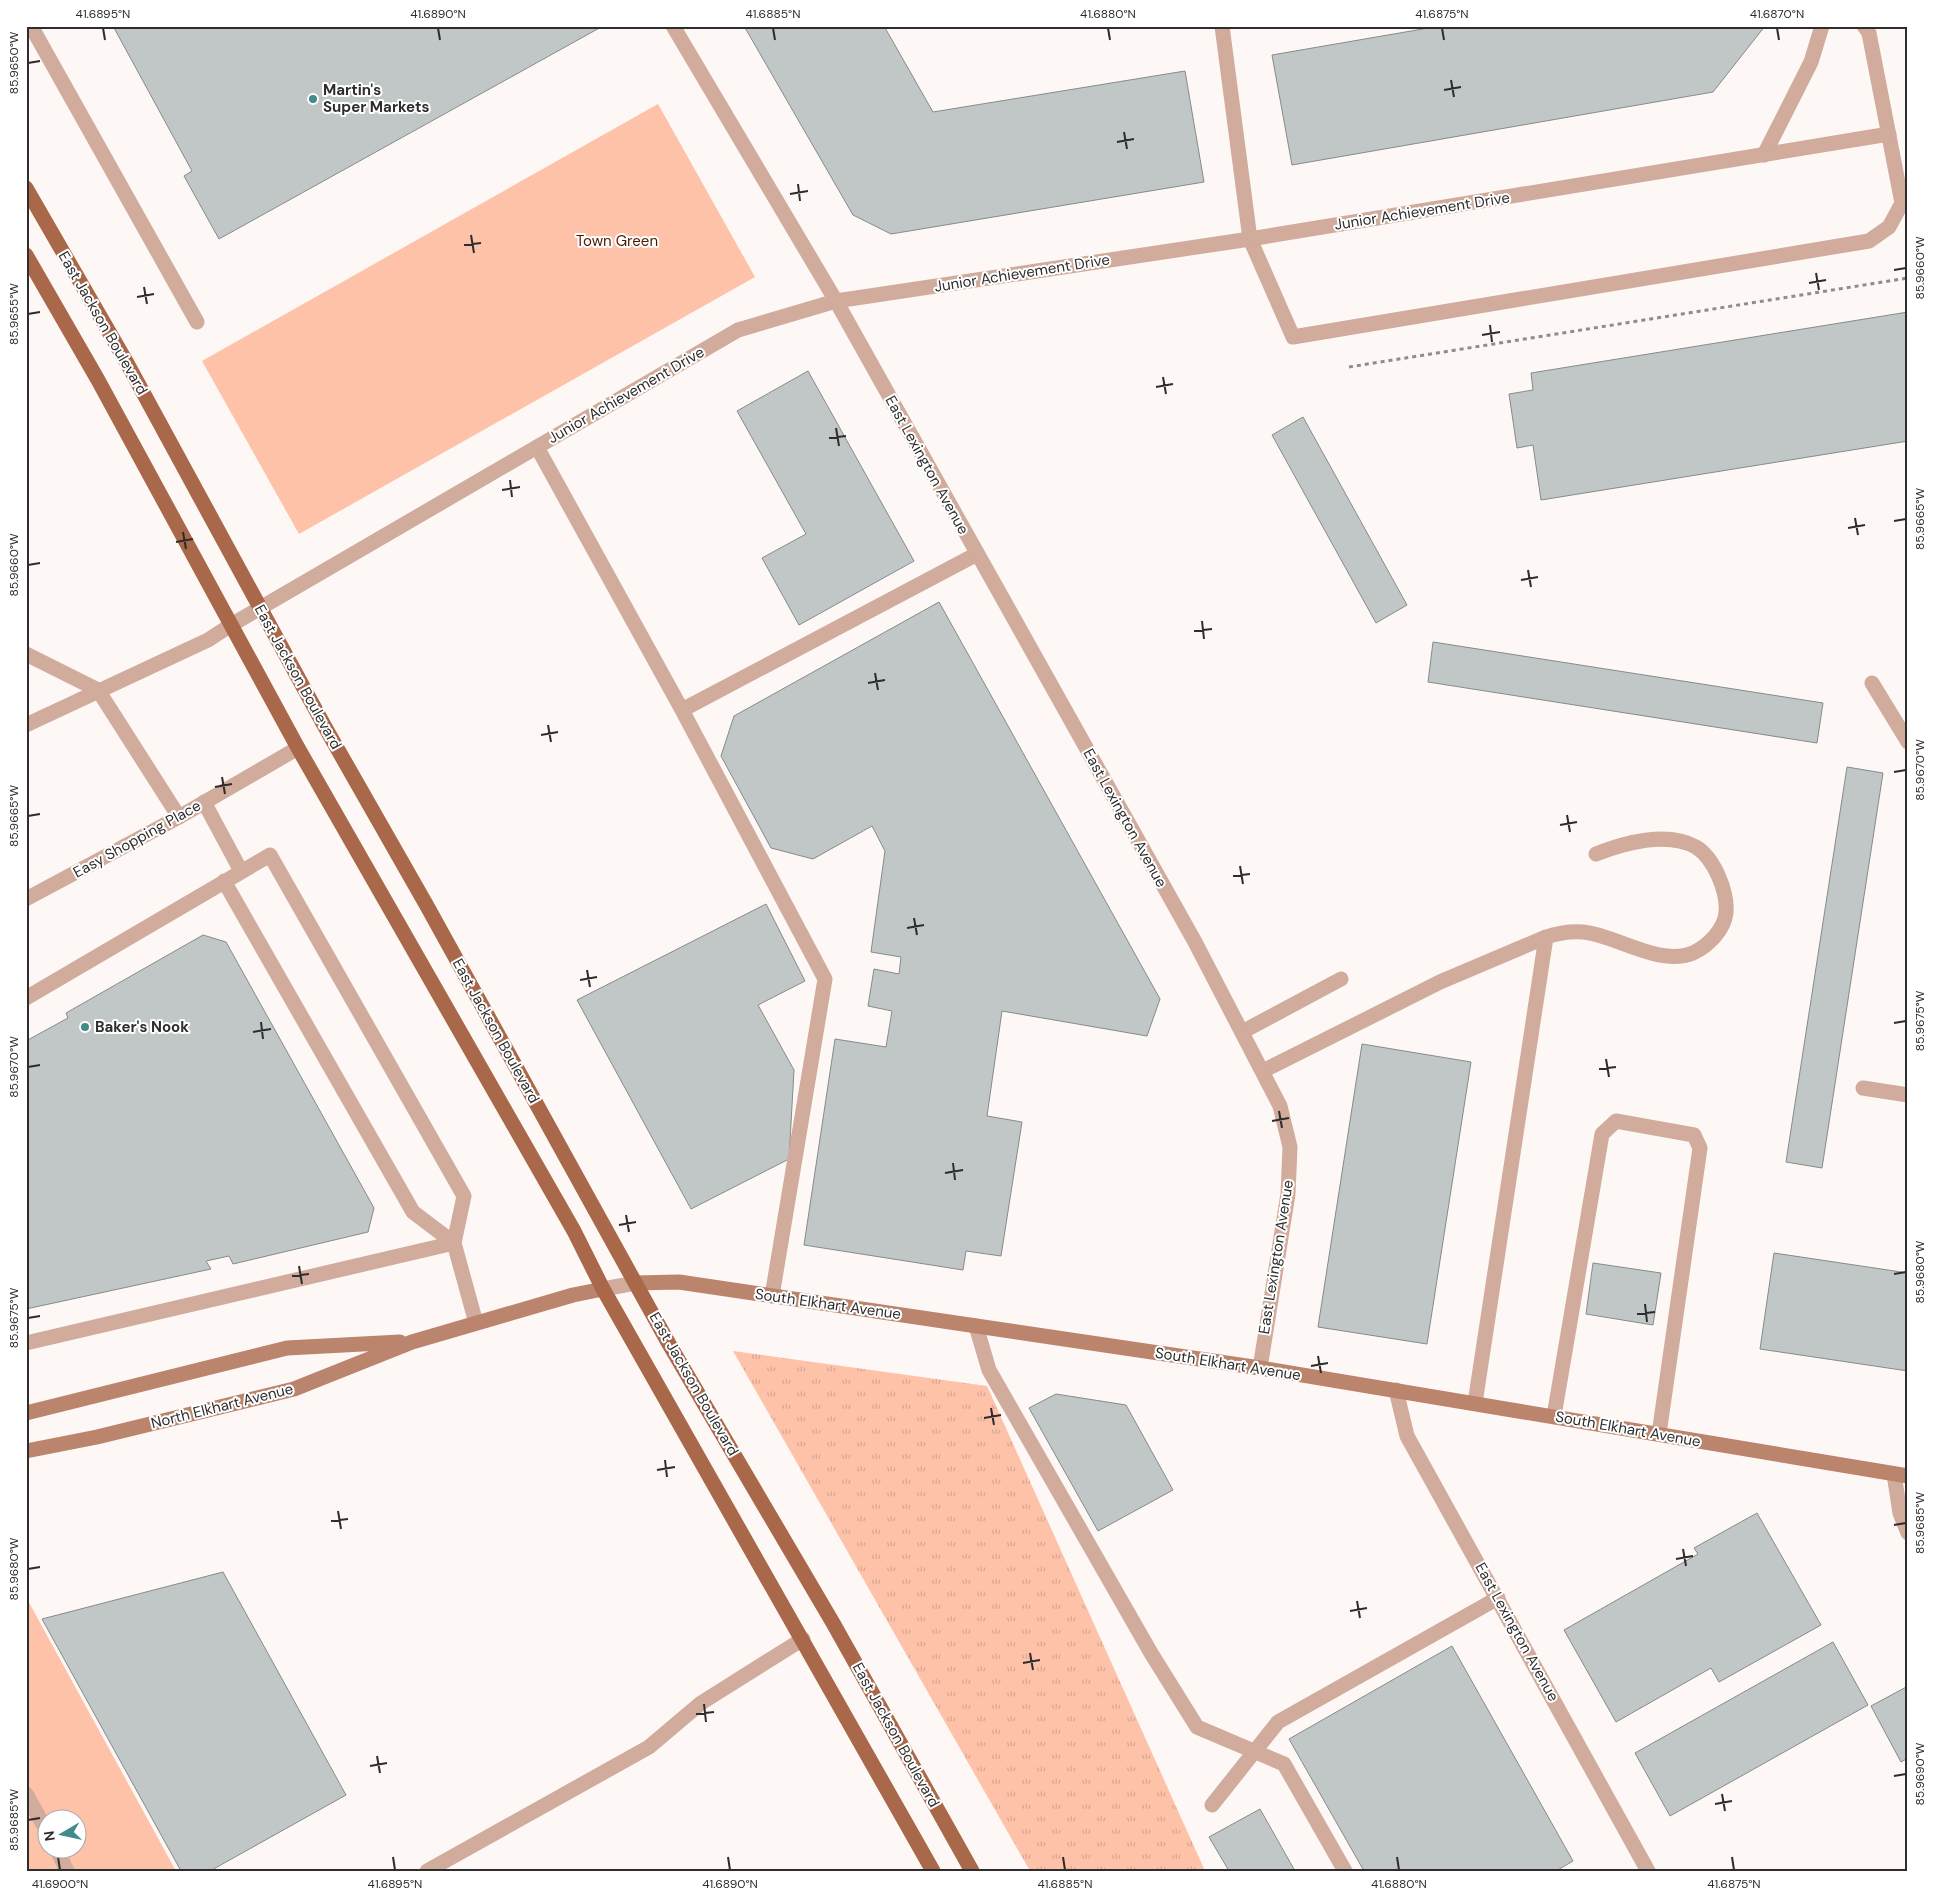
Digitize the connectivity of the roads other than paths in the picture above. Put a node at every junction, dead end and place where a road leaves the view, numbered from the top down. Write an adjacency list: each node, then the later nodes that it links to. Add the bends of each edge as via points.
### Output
1 (31, 26): 12 (street)
2 (673, 26): 11 (street, East Lexington Avenue)
3 (1222, 26): 9 (street)
4 (1822, 26): 7 (street, via 1811,62)
5 (1864, 26): 6 (street)
6 (1889, 134): 7 (street, Junior Achievement Drive); 9 (street, via 1902,203 1889,227 1869,241 1293,337)
7 (1764, 155): 9 (street, Junior Achievement Drive)
8 (26, 188): 15 (main road, East Jackson Boulevard, via 127,363)
9 (1250, 239): 11 (street, Junior Achievement Drive)
10 (26, 255): 16 (main road, East Jackson Boulevard)
11 (836, 301): 13 (street, Junior Achievement Drive, via 738,330); 14 (street, East Lexington Avenue)
12 (197, 322)
13 (536, 447): 15 (street, Junior Achievement Drive); 20 (street)
14 (977, 554): 20 (street); 33 (street, East Lexington Avenue, via 1195,942)
15 (260, 608): 16 (street, Junior Achievement Drive); 38 (main road, East Jackson Boulevard)
16 (231, 625): 19 (street, Junior Achievement Drive, via 208,640); 23 (main road, East Jackson Boulevard)
17 (26, 654): 19 (street)
18 (1872, 683): 22 (street)
19 (98, 690): 21 (street, Junior Achievement Drive); 25 (street)
20 (682, 710): 40 (street, via 825,979)
21 (26, 725)
22 (1908, 742)
23 (298, 748): 24 (street, Easy Shopping Place); 39 (main road, East Jackson Boulevard, via 574,1231)
24 (204, 802): 25 (street, Easy Shopping Place); 27 (street)
25 (179, 817): 29 (street, Easy Shopping Place)
26 (1596, 854): 30 (street, via 1616,846 1653,840 1675,840 1696,847 1712,861 1721,881 1726,913 1721,927 1710,942 1692,953 1667,955 1646,952 1584,932 1562,932)
27 (241, 871): 28 (street); 37 (street, via 270,855 464,1196)
28 (224, 880): 32 (street); 37 (street, via 412,1212)
29 (26, 899)
30 (1546, 937): 34 (street, via 1440,982); 47 (street)
31 (1341, 979): 33 (street)
32 (26, 998)
33 (1242, 1032): 34 (street, East Lexington Avenue)
34 (1263, 1071): 45 (street, East Lexington Avenue, via 1280,1106 1290,1146 1288,1194)
35 (1863, 1088): 36 (street)
36 (1908, 1095)
37 (454, 1243): 41 (street); 44 (street)
38 (636, 1283): 39 (street, North Elkhart Avenue); 40 (main road, South Elkhart Avenue, via 679,1282); 62 (main road, East Jackson Boulevard)
39 (603, 1289): 41 (main road, North Elkhart Avenue); 55 (main road, East Jackson Boulevard)
40 (772, 1296): 42 (main road, South Elkhart Avenue)
41 (476, 1323): 43 (main road, North Elkhart Avenue)
42 (976, 1326): 45 (main road, South Elkhart Avenue); 56 (street, via 989,1370 1197,1727)
43 (412, 1342): 48 (main road, North Elkhart Avenue, via 287,1348); 51 (main road, North Elkhart Avenue, via 294,1388 97,1437)
44 (26, 1343)
45 (1260, 1368): 46 (main road, South Elkhart Avenue)
46 (1396, 1390): 47 (main road, South Elkhart Avenue); 54 (street, East Lexington Avenue, via 1407,1436)
47 (1475, 1403): 49 (main road, South Elkhart Avenue)
48 (26, 1413)
49 (1554, 1416): 50 (main road, South Elkhart Avenue); 50 (street, via 1602,1134 1616,1122 1694,1135 1700,1148)
50 (1659, 1434): 52 (main road, South Elkhart Avenue)
51 (26, 1451)
52 (1901, 1475): 53 (street, via 1900,1513)
53 (1908, 1532)
54 (1498, 1598): 56 (street, via 1278,1722); 64 (street, East Lexington Avenue)
55 (803, 1639): 60 (street, via 701,1703 649,1748); 61 (main road, East Jackson Boulevard)
56 (1254, 1752): 58 (street); 63 (street, via 1284,1764)
57 (26, 1794): 59 (street)
58 (1212, 1805)
59 (38, 1815)
60 (427, 1871)
61 (933, 1871)
62 (972, 1871)
63 (1345, 1871)
64 (1648, 1871)

